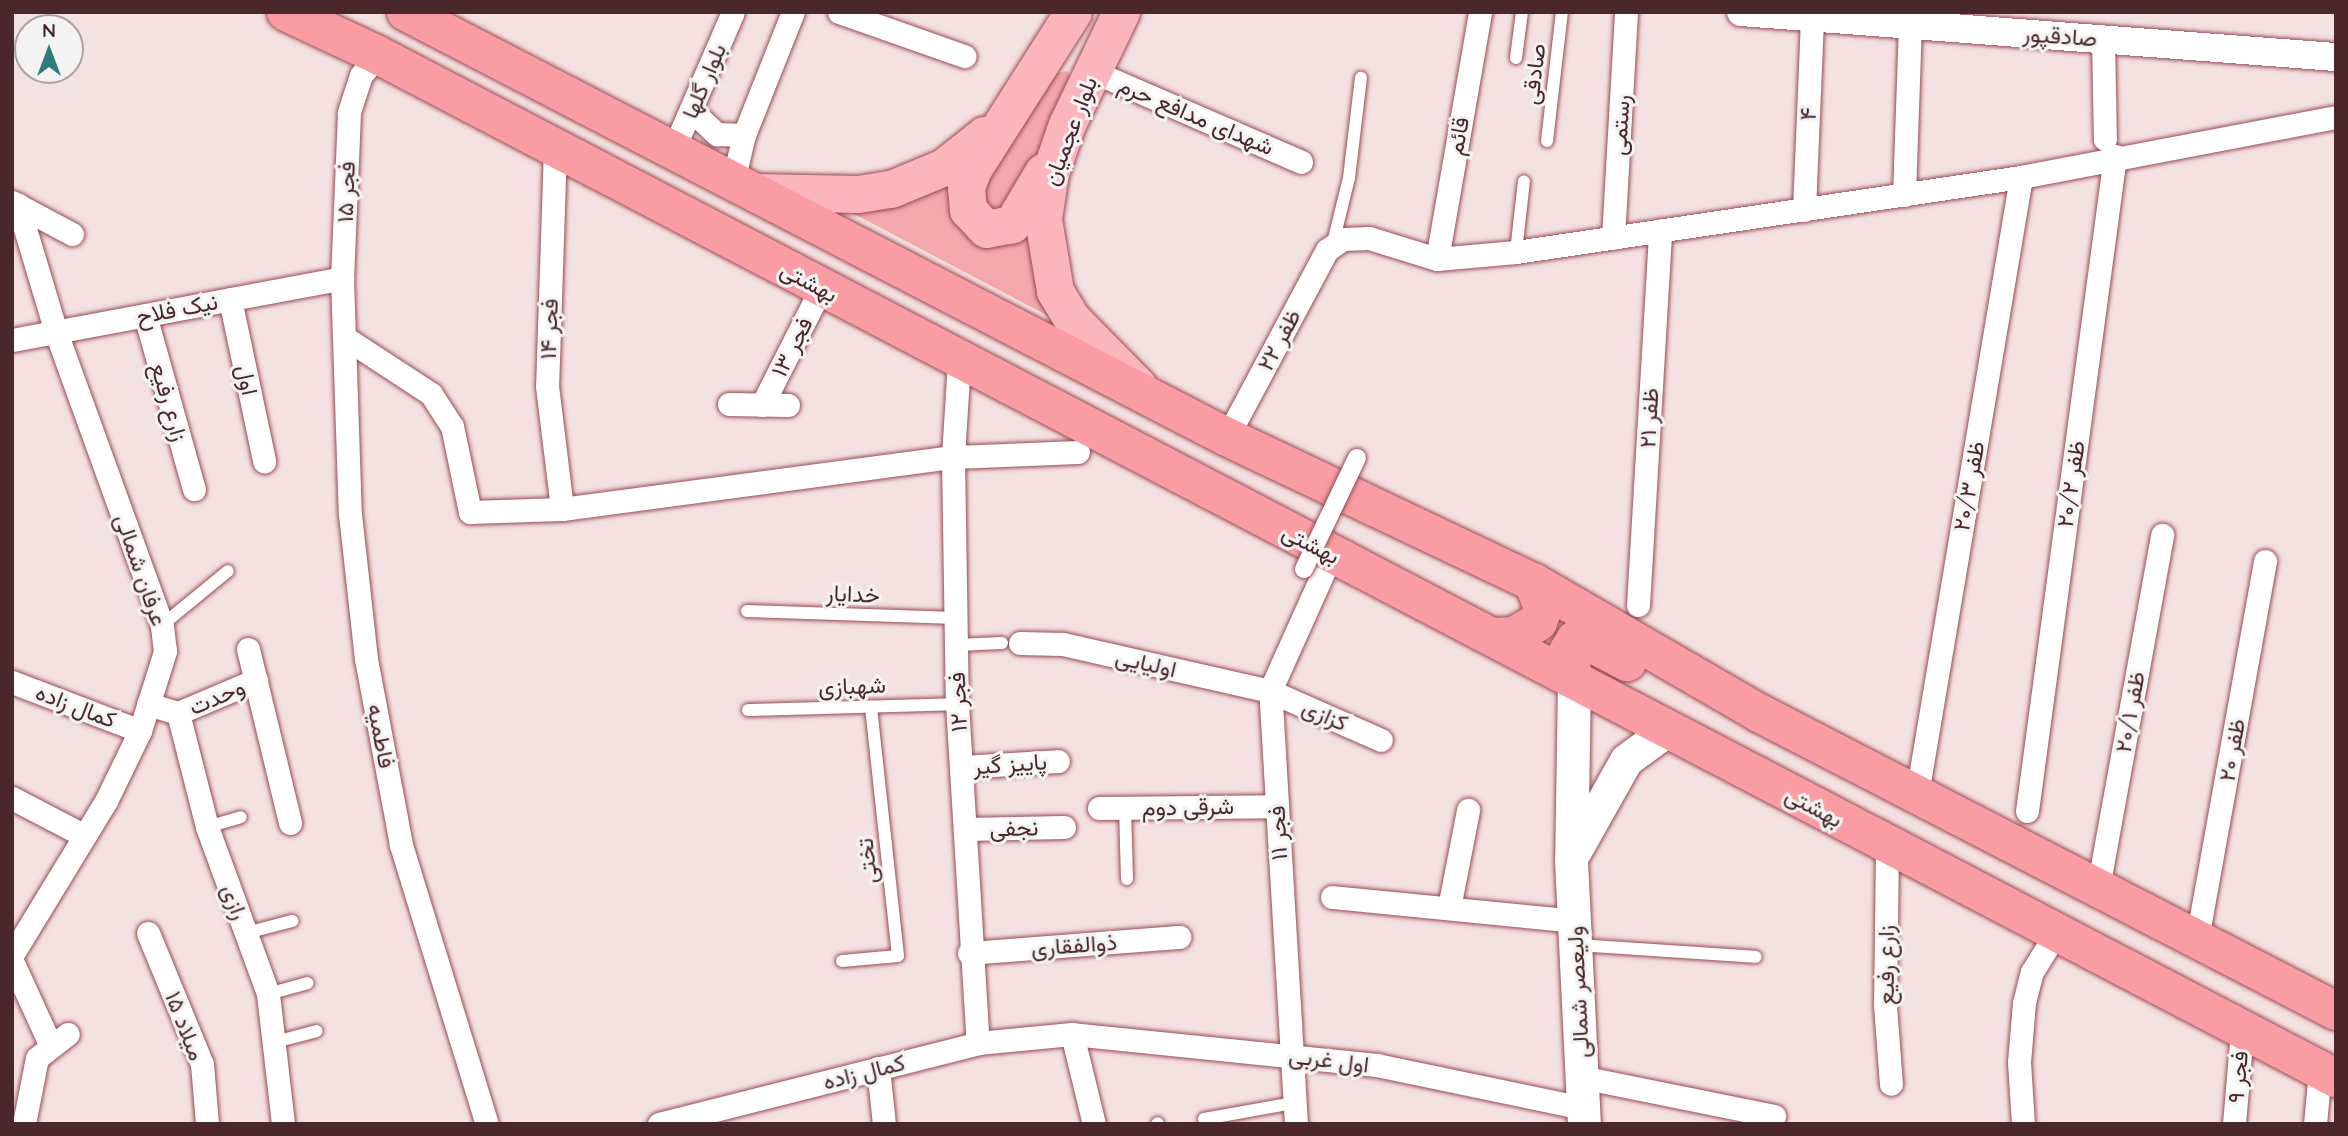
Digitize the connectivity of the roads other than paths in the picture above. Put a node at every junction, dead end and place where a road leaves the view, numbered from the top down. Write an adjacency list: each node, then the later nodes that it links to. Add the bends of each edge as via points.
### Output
1 (286, 12): 17 (highway, بهشتی)
2 (406, 12): 31 (highway)
3 (733, 12): 24 (street, بلوار گلها)
4 (793, 12): 27 (street)
5 (839, 12): 18 (street)
6 (1073, 12): 16 (main road)
7 (1121, 12): 21 (main road, بلوار عجمیان)
8 (1480, 12): 44 (street, قائم)
9 (1521, 12): 20 (lane)
10 (1562, 12): 28 (lane, صادقی)
11 (1626, 12): 41 (street, رستمی)
12 (1741, 12): 13 (street, صادقپور)
13 (1812, 18): 14 (street, صادقپور); 38 (street, ۴)
14 (1910, 25): 15 (street, صادقپور); 36 (street)
15 (2103, 39): 19 (street, صادقپور); 30 (street, ظفر ۲۰/۲)
16 (1051, 52): 21 (main road); 23 (main road)
17 (378, 55): 29 (highway, بهشتی); 45 (street, فجر ۱۵, via 361,75 349,113)
18 (964, 56)
19 (2336, 57)
20 (1516, 58)
21 (1092, 71): 26 (main road, بلوار عجمیان); 32 (street, شهدای مدافع حرم)
22 (1361, 78): 42 (lane, via 1349,178)
23 (1023, 93): 26 (main road, via 965,187 975,222 997,230 1012,223); 35 (main road, via 975,145 922,179 858,194)
24 (693, 112): 27 (street, via 717,134); 31 (street, بلوار گلها)
25 (2336, 117): 30 (street)
26 (1067, 124): 53 (main road, بلوار عجمیان, via 1050,173 1043,219 1055,290 1072,319)
27 (744, 135): 35 (street)
28 (1547, 141)
29 (555, 148): 46 (highway, بهشتی); 63 (street, فجر ۱۴, via 547,386)
30 (2110, 148): 33 (street); 98 (street, ظفر ۲۰/۲)
31 (673, 150): 35 (highway)
32 (1301, 162)
33 (2021, 177): 36 (street); 92 (street, ظفر ۲۰/۳)
34 (1524, 181): 43 (lane)
35 (744, 186): 53 (highway)
36 (1904, 195): 38 (street)
37 (15, 204): 40 (street); 49 (street, عرفان شمالی)
38 (1804, 210): 39 (street)
39 (1660, 231): 41 (street); 69 (street, ظفر ۲۱)
40 (72, 234)
41 (1613, 238): 43 (street)
42 (1333, 243): 44 (street, via 1369,238); 57 (street, ظفر ۲۲)
43 (1516, 252): 44 (street)
44 (1437, 259)
45 (342, 278): 47 (street, نیک فلاح); 50 (street, فجر ۱۵)
46 (821, 288): 52 (highway, بهشتی); 55 (street, فجر ۱۳)
47 (230, 299): 48 (street, نیک فلاح); 61 (street, اول)
48 (145, 315): 49 (street, نیک فلاح); 62 (street, زارع رفیع)
49 (56, 332): 51 (street, نیک فلاح); 72 (street, عرفان شمالی)
50 (344, 337): 63 (street, via 431,394 452,426 470,512); 141 (street, فاطمیه, via 349,514 366,659 401,845)
51 (12, 340)
52 (959, 361): 59 (street, فجر ۱۲); 66 (highway, بهشتی)
53 (1141, 389): 57 (highway)
54 (729, 404): 55 (street)
55 (762, 405): 56 (street)
56 (788, 405)
57 (1227, 437): 68 (highway)
58 (1078, 452): 59 (street)
59 (953, 457): 63 (street); 71 (street, فجر ۱۲)
60 (1357, 458): 66 (street, bridge)
61 (264, 461)
62 (194, 489)
63 (562, 509)
64 (2162, 535): 108 (street, ظفر ۲۰/۱)
65 (2265, 561): 117 (street, ظفر ۲۰)
66 (1318, 562): 73 (highway, بهشتی); 80 (street, فجر ۱۱)
67 (228, 571): 72 (lane)
68 (1533, 582): 73 (highway, via 1543,608 1538,622 1514,636); 86 (highway)
69 (1638, 605)
70 (747, 611): 71 (lane, خدایار)
71 (957, 618): 75 (street, فجر ۱۲)
72 (162, 625): 81 (street, عرفان شمالی, via 165,651)
73 (1493, 637): 77 (highway, بهشتی)
74 (1011, 643): 75 (lane); 80 (street, اولیایی, via 1063,644)
75 (957, 645): 82 (street, فجر ۱۲)
76 (248, 649): 78 (street)
77 (1574, 679): 86 (highway, via 1568,652 1570,644 1583,639 1689,694); 87 (highway, بهشتی); 106 (main road, ولیعصر شمالی)
78 (256, 680): 85 (street, وحدت); 100 (street)
79 (12, 682): 88 (street, کمال زاده)
80 (1270, 691): 89 (street, کزازی); 94 (street, فجر ۱۱)
81 (148, 704): 85 (street); 88 (street, عرفان شمالی)
82 (957, 704): 83 (lane, شهبازی); 91 (street, فجر ۱۲)
83 (871, 706): 84 (lane, شهبازی); 121 (lane, تختی, via 898,956)
84 (748, 710)
85 (177, 713): 101 (street, رازی)
86 (1759, 713): 92 (highway)
87 (1667, 730): 105 (highway, بهشتی); 106 (main road, via 1626,760)
88 (140, 731): 104 (street, عرفان شمالی, via 106,801)
89 (1381, 740)
90 (1058, 761): 91 (street, پاییز گیر)
91 (961, 767): 103 (street, فجر ۱۲)
92 (1917, 794): 108 (highway)
93 (12, 798): 104 (street)
94 (1277, 806): 96 (street, شرقی دوم); 130 (street, فجر ۱۱)
95 (1099, 808): 96 (street, شرقی دوم)
96 (1125, 808): 107 (lane)
97 (1468, 810): 110 (street)
98 (2027, 811)
99 (241, 817): 101 (lane)
100 (290, 822)
101 (207, 827): 113 (street, رازی)
102 (1064, 827): 103 (street, نجفی)
103 (965, 829): 118 (street, فجر ۱۲)
104 (83, 835): 120 (street, عرفان شمالی)
105 (1888, 846): 115 (highway, بهشتی); 133 (street, زارع رفیع, via 1885,1004)
106 (1572, 860): 114 (main road, ولیعصر شمالی)
107 (1127, 878)
108 (2098, 888): 117 (highway)
109 (1332, 897): 110 (street)
110 (1449, 908): 114 (street)
111 (292, 922): 113 (lane)
112 (148, 933): 139 (street, میلاد ۱۵, via 202,1064)
113 (246, 933): 123 (street, رازی)
114 (1575, 933): 119 (lane); 134 (main road, ولیعصر شمالی)
115 (2056, 933): 125 (highway, بهشتی); 145 (street, via 2032,972 2024,1003 2019,1062)
116 (1180, 937): 118 (street, ذوالفقاری)
117 (2197, 940): 124 (highway)
118 (969, 953): 129 (street, فجر ۱۲)
119 (1756, 957)
120 (12, 958): 138 (street, via 59,1039 37,1058)
121 (842, 961)
122 (308, 983): 123 (lane)
123 (268, 995): 128 (street, رازی)
124 (2336, 1011)
125 (2242, 1030): 132 (highway, بهشتی); 146 (street, فجر ۹)
126 (317, 1031): 128 (lane)
127 (1072, 1034): 129 (street, کمال زاده); 130 (street, اول غربی); 144 (street)
128 (275, 1042): 140 (street, رازی)
129 (978, 1043): 131 (street, کمال زاده)
130 (1291, 1055): 134 (street, اول غربی, via 1377,1065); 135 (street, فجر ۱۱)
131 (878, 1068): 142 (street, کمال زاده); 143 (street)
132 (2328, 1074): 147 (street)
133 (1891, 1084)
134 (1583, 1103): 136 (street, اول غربی)
135 (1294, 1113): 137 (lane)
136 (1774, 1116)
137 (1204, 1119)
138 (24, 1124)
139 (207, 1124)
140 (283, 1124)
141 (487, 1124)
142 (659, 1124)
143 (884, 1124)
144 (1094, 1124)
145 (2022, 1124)
146 (2234, 1124)
147 (2315, 1124)

